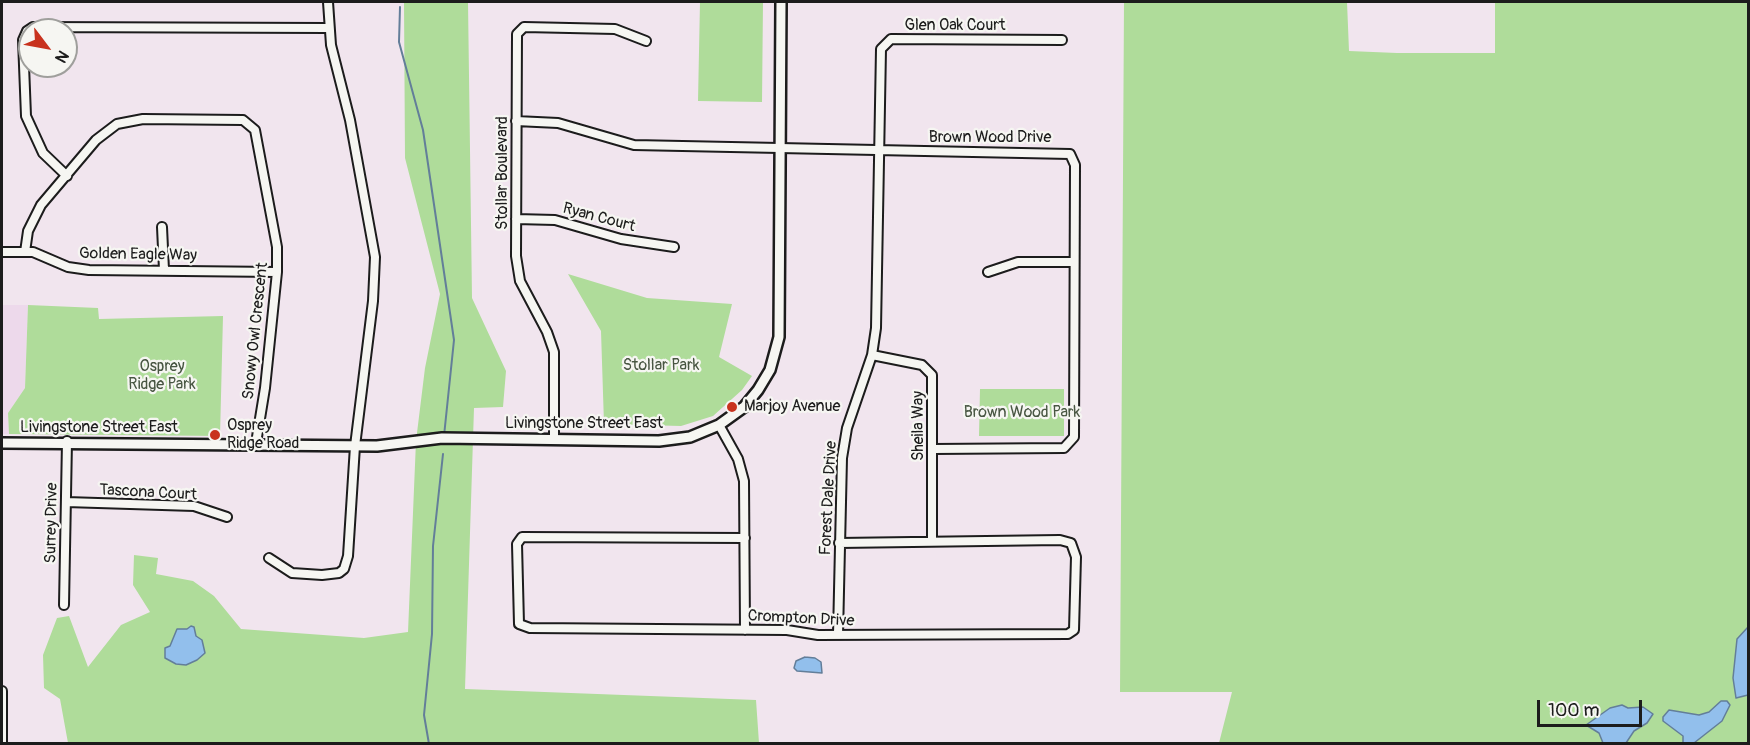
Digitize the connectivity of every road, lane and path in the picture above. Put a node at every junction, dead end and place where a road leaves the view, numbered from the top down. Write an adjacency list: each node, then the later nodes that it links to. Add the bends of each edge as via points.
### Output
1 (328, 2): 3 (street)
2 (781, 2): 7 (street, Livingstone Street East)
3 (328, 28): 9 (street, via 33,27 23,40 26,116 43,153); 25 (street, via 375,256 374,301)
4 (1062, 40): 8 (street, Glen Oak Court, via 891,39 881,49 879,60)
5 (646, 41): 6 (street, Stollar Boulevard, via 615,29 524,27 516,39)
6 (516, 121): 7 (street, Brown Wood Drive, via 558,123 634,145); 10 (street, Stollar Boulevard)
7 (780, 149): 8 (street, Brown Wood Drive); 20 (street, Livingstone Street East, via 777,350 758,390 744,407)
8 (879, 150): 15 (street, Brown Wood Drive, via 1070,154 1075,165); 19 (street, Forest Dale Drive, via 878,311)
9 (67, 176): 14 (street, Snowy Owl Crescent, via 33,218); 17 (street, Snowy Owl Crescent, via 96,140 117,124 143,119 243,120 255,130 277,247)
10 (516, 219): 12 (street, Ryan Court, via 555,220 621,239); 21 (street, Stollar Boulevard, via 520,280 548,332 554,352)
11 (162, 227): 16 (street)
12 (674, 247)
13 (2, 252): 14 (street, Golden Eagle Way)
14 (25, 252): 16 (street, Golden Eagle Way, via 75,268)
15 (1074, 262): 18 (street, via 1018,262); 26 (street, Brown Wood Drive, via 1071,444 1064,448)
16 (164, 270): 17 (street, Golden Eagle Way)
17 (277, 272): 24 (street, Snowy Owl Crescent)
18 (988, 272)
19 (872, 355): 26 (street, Sheila Way, via 922,365 932,375); 31 (street, Forest Dale Drive, via 844,445)
20 (719, 425): 21 (street, Livingstone Street East, via 701,434 669,440); 29 (street, via 742,469)
21 (554, 440): 25 (street, Livingstone Street East, via 442,438)
22 (67, 441): 23 (street, Livingstone Street East); 24 (street, Livingstone Street East); 27 (street, Surrey Drive)
23 (2, 443)
24 (256, 443): 25 (street, Livingstone Street East)
25 (355, 446): 32 (street, via 344,569 332,575 300,574 285,571)
26 (933, 449): 30 (street, Sheila Way)
27 (66, 502): 28 (street, Tascona Court, via 194,506); 33 (street, Surrey Drive)
28 (227, 517)
29 (745, 537): 34 (street); 34 (street, Crompton Drive, via 527,535 518,540 517,551 517,616 524,627)
30 (932, 541): 31 (street, Crompton Drive); 35 (street, Crompton Drive, via 1071,543 1076,557 1074,630 1068,634)
31 (839, 543): 35 (street, Forest Dale Drive)
32 (269, 558)
33 (64, 605)
34 (745, 630): 35 (street, Crompton Drive)
35 (838, 635)
36 (2, 691): 37 (street)
37 (2, 732): 38 (street)
38 (2, 744)

